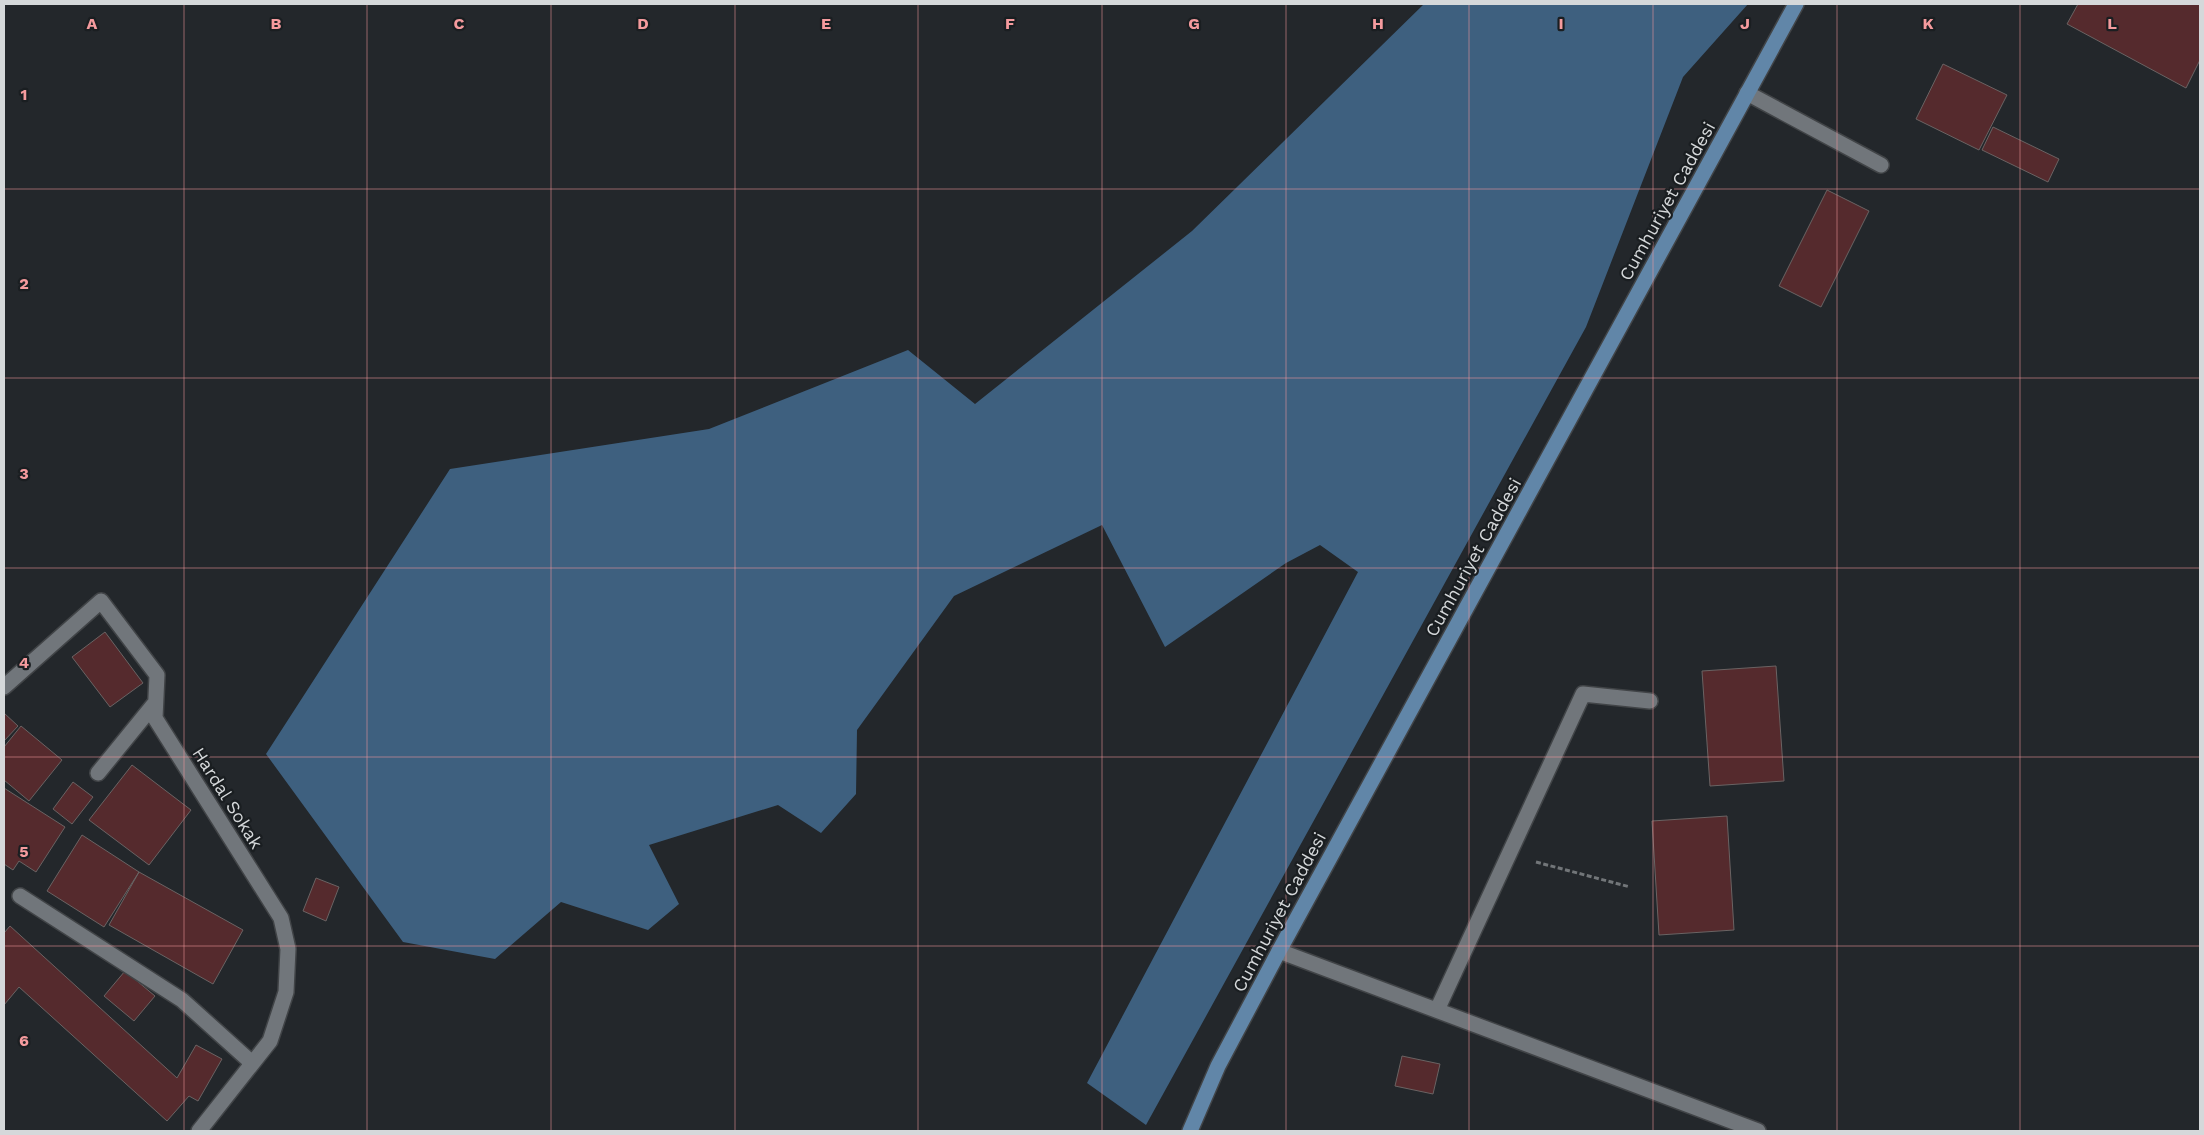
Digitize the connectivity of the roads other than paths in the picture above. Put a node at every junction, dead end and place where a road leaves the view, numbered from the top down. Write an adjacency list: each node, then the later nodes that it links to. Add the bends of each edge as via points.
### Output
1 (1796, 4): 2 (main road, Cumhuriyet Caddesi)
2 (1747, 93): 3 (street); 9 (main road, Cumhuriyet Caddesi)
3 (1881, 165)
4 (4, 687): 6 (street, Hardal Sokak, via 102,601 157,675)
5 (1650, 701): 10 (street, via 1583,694)
6 (155, 704): 7 (street); 11 (street, Hardal Sokak, via 155,718 281,918 288,949 286,992 270,1041)
7 (98, 773)
8 (20, 896): 11 (street, via 182,1000)
9 (1279, 951): 10 (street); 13 (main road, Cumhuriyet Caddesi, via 1218,1066)
10 (1437, 1010): 14 (street)
11 (252, 1063): 12 (street, Hardal Sokak)
12 (199, 1131)
13 (1190, 1131)
14 (1758, 1131)

